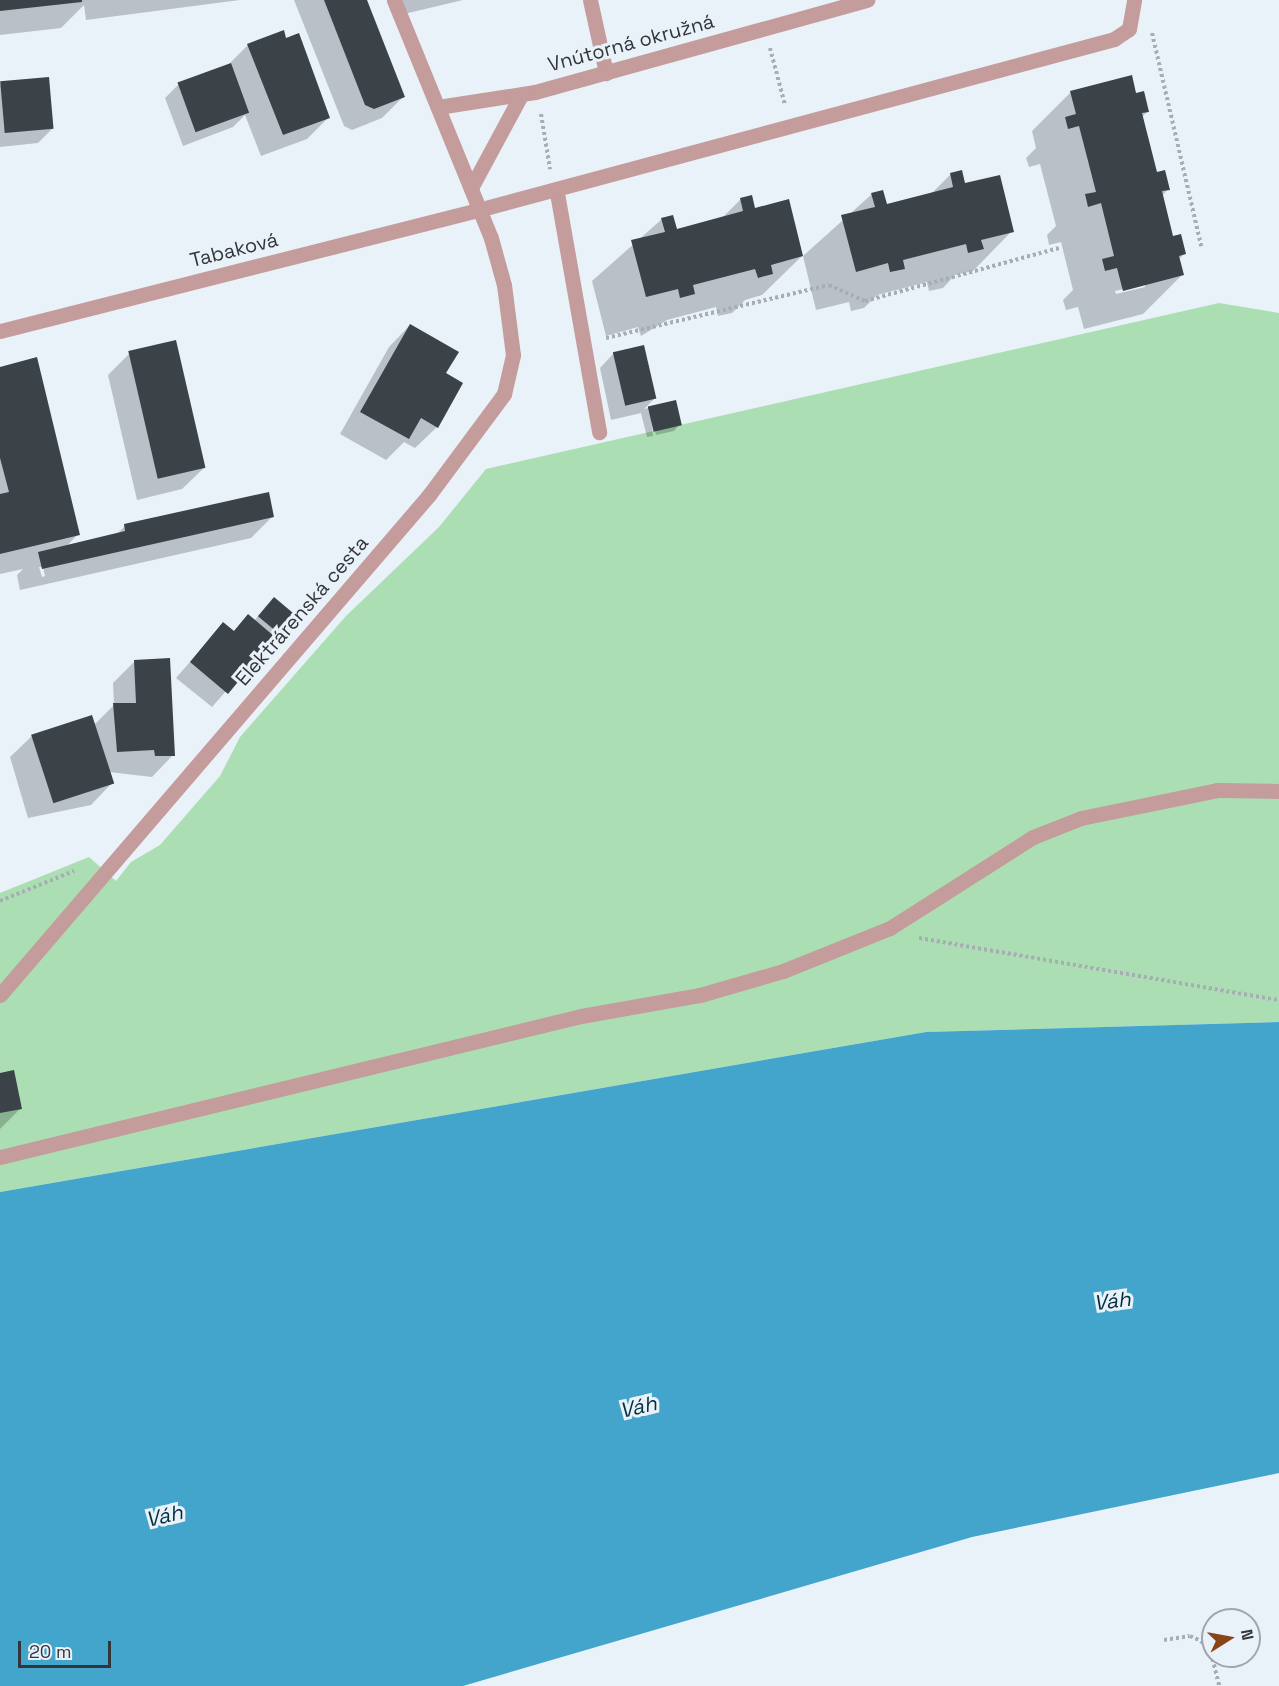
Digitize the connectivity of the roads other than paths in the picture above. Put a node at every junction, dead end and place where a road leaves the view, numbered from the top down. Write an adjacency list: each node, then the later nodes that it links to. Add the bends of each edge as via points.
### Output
1 (394, 0): 7 (street)
2 (590, 0): 5 (street)
3 (867, 0): 5 (street, Vnútorná okružná)
4 (1134, 0): 8 (street, Tabaková, via 1129,29 1114,39 791,129)
5 (606, 73): 6 (street, Vnútorná okružná)
6 (522, 95): 7 (street, Vnútorná okružná); 9 (street)
7 (438, 107): 9 (street)
8 (554, 185): 10 (street, Tabaková); 12 (street)
9 (471, 188): 10 (street)
10 (478, 210): 11 (street, Tabaková); 14 (street, Elektrárenská cesta, via 511,319 513,355 504,394 429,495)
11 (0, 331)
12 (599, 432)
13 (1279, 791): 15 (street, via 1217,790 1081,818 1033,837 890,928 783,970 700,995 581,1016)
14 (0, 995)
15 (0, 1156)

